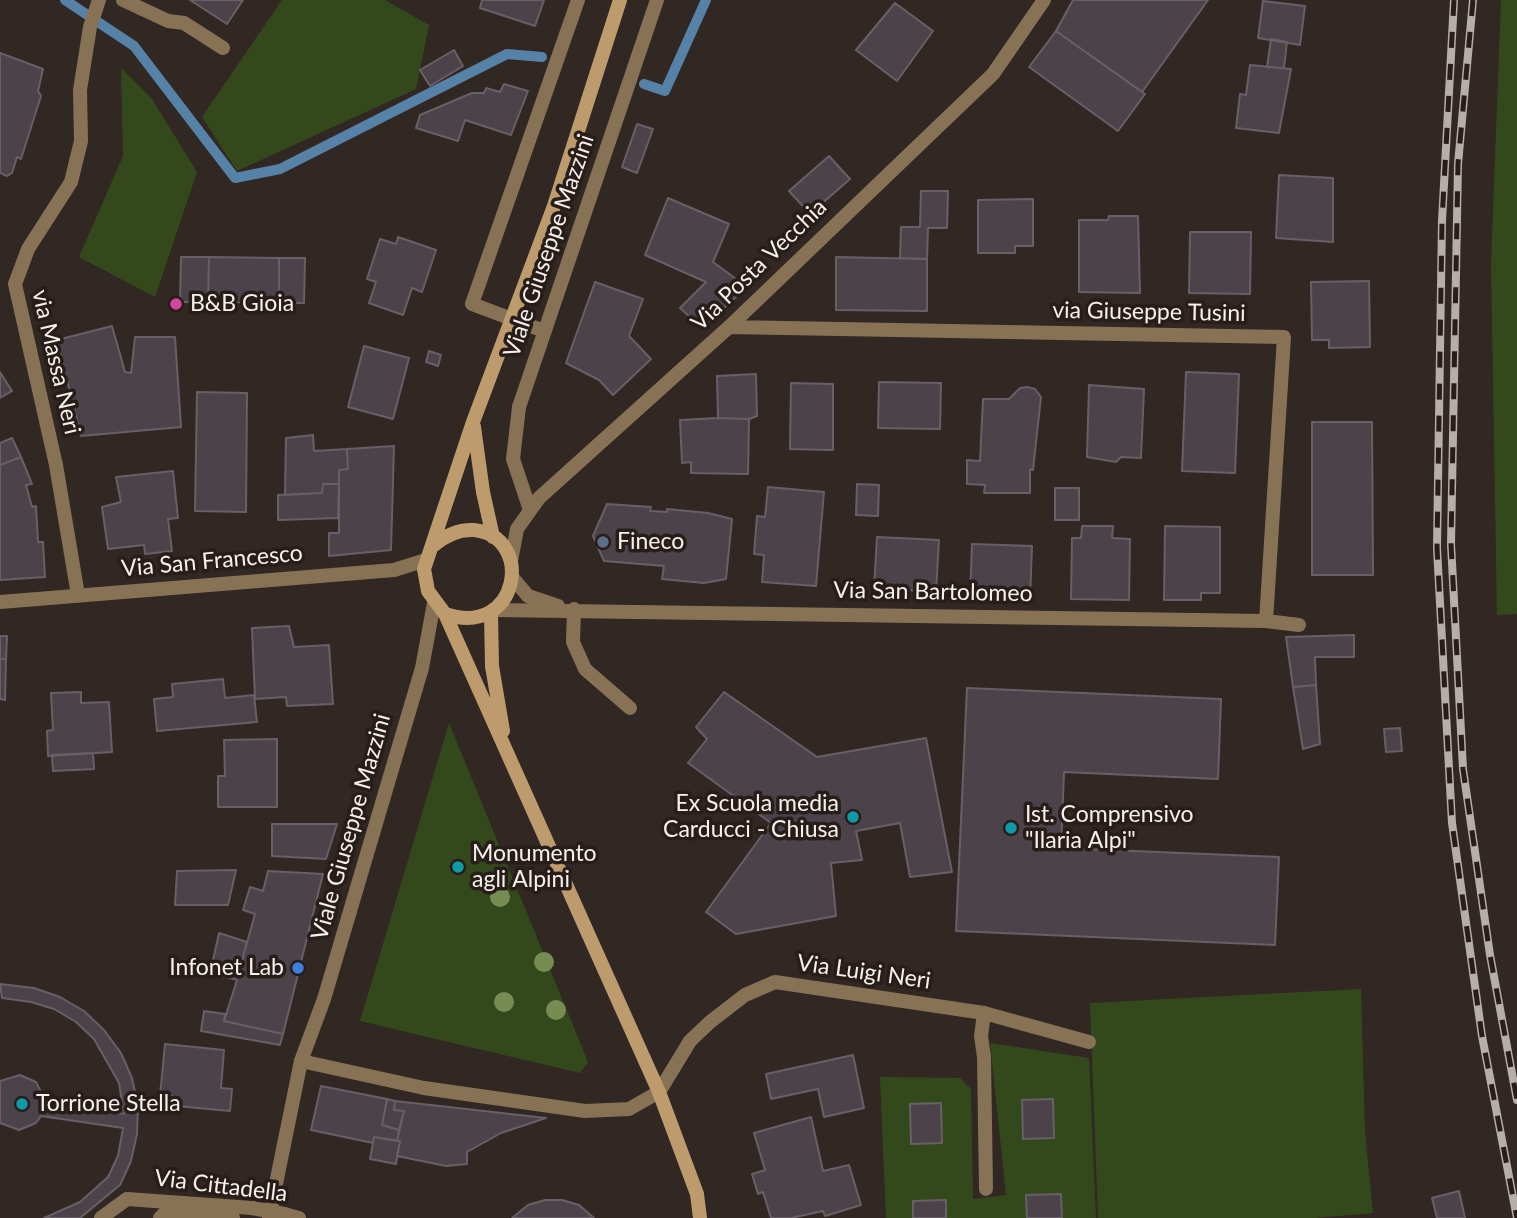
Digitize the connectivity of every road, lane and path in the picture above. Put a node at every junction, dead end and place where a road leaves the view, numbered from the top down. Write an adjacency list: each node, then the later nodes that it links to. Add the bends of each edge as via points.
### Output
1 (123, 0): 7 (street, via 184,23)
2 (578, 0): 8 (street, Viale Giuseppe Mazzini, via 472,304)
3 (620, 0): 8 (main road, Viale Giuseppe Mazzini, via 554,206)
4 (657, 0): 10 (street, Viale Giuseppe Mazzini)
5 (1044, 0): 9 (street, Via Posta Vecchia, via 993,74)
6 (98, 3): 18 (street, via Massa Neri, via 80,89 81,141 71,182 28,249 15,284 56,465)
7 (223, 48)
8 (512, 318): 10 (street); 11 (main road, Viale Giuseppe Mazzini)
9 (729, 327): 12 (street, Via Posta Vecchia); 24 (street, via Giuseppe Tusini, via 1284,337)
10 (544, 331): 12 (street, Viale Giuseppe Mazzini, via 519,407 513,459)
11 (473, 422): 13 (main road, Viale Giuseppe Mazzini); 14 (main road, Viale Giuseppe Mazzini)
12 (530, 510): 16 (street, Via Posta Vecchia, via 517,530)
13 (493, 537): 14 (main road, via 462,530); 16 (main road, Viale Giuseppe Mazzini)
14 (435, 545): 15 (main road, Viale Giuseppe Mazzini)
15 (426, 560): 18 (street, Via San Francesco, via 394,570); 20 (main road, Viale Giuseppe Mazzini, via 424,581)
16 (510, 561): 17 (main road, Viale Giuseppe Mazzini)
17 (513, 577): 21 (street, via 528,596); 22 (main road, via 510,591)
18 (78, 595): 19 (street, Via San Francesco)
19 (0, 602)
20 (434, 603): 23 (main road, Viale Giuseppe Mazzini); 30 (street, Viale Giuseppe Mazzini, via 422,668 324,999)
21 (570, 609): 22 (street); 24 (street, Via San Bartolomeo); 26 (street, via 573,642 585,669)
22 (493, 611): 23 (main road, via 470,619); 27 (main road, via 492,666)
23 (445, 614): 27 (main road)
24 (1266, 621): 25 (street, Via San Bartolomeo)
25 (1299, 625)
26 (631, 708)
27 (507, 749): 31 (main road)
28 (984, 1013): 29 (street, Via Luigi Neri); 31 (street, Via Luigi Neri, via 775,982 745,995 700,1031); 32 (street)
29 (1089, 1042)
30 (301, 1061): 31 (street, Via Luigi Neri, via 424,1088 585,1111 629,1109); 36 (street, Viale Giuseppe Mazzini)
31 (659, 1092): 38 (main road, via 697,1194)
32 (986, 1189)
33 (101, 1218): 37 (street, Via Cittadella, bridge, via 127,1199 252,1208)
34 (160, 1218): 35 (street, via 166,1212)
35 (233, 1218)
36 (269, 1218)
37 (299, 1218)
38 (700, 1218)

